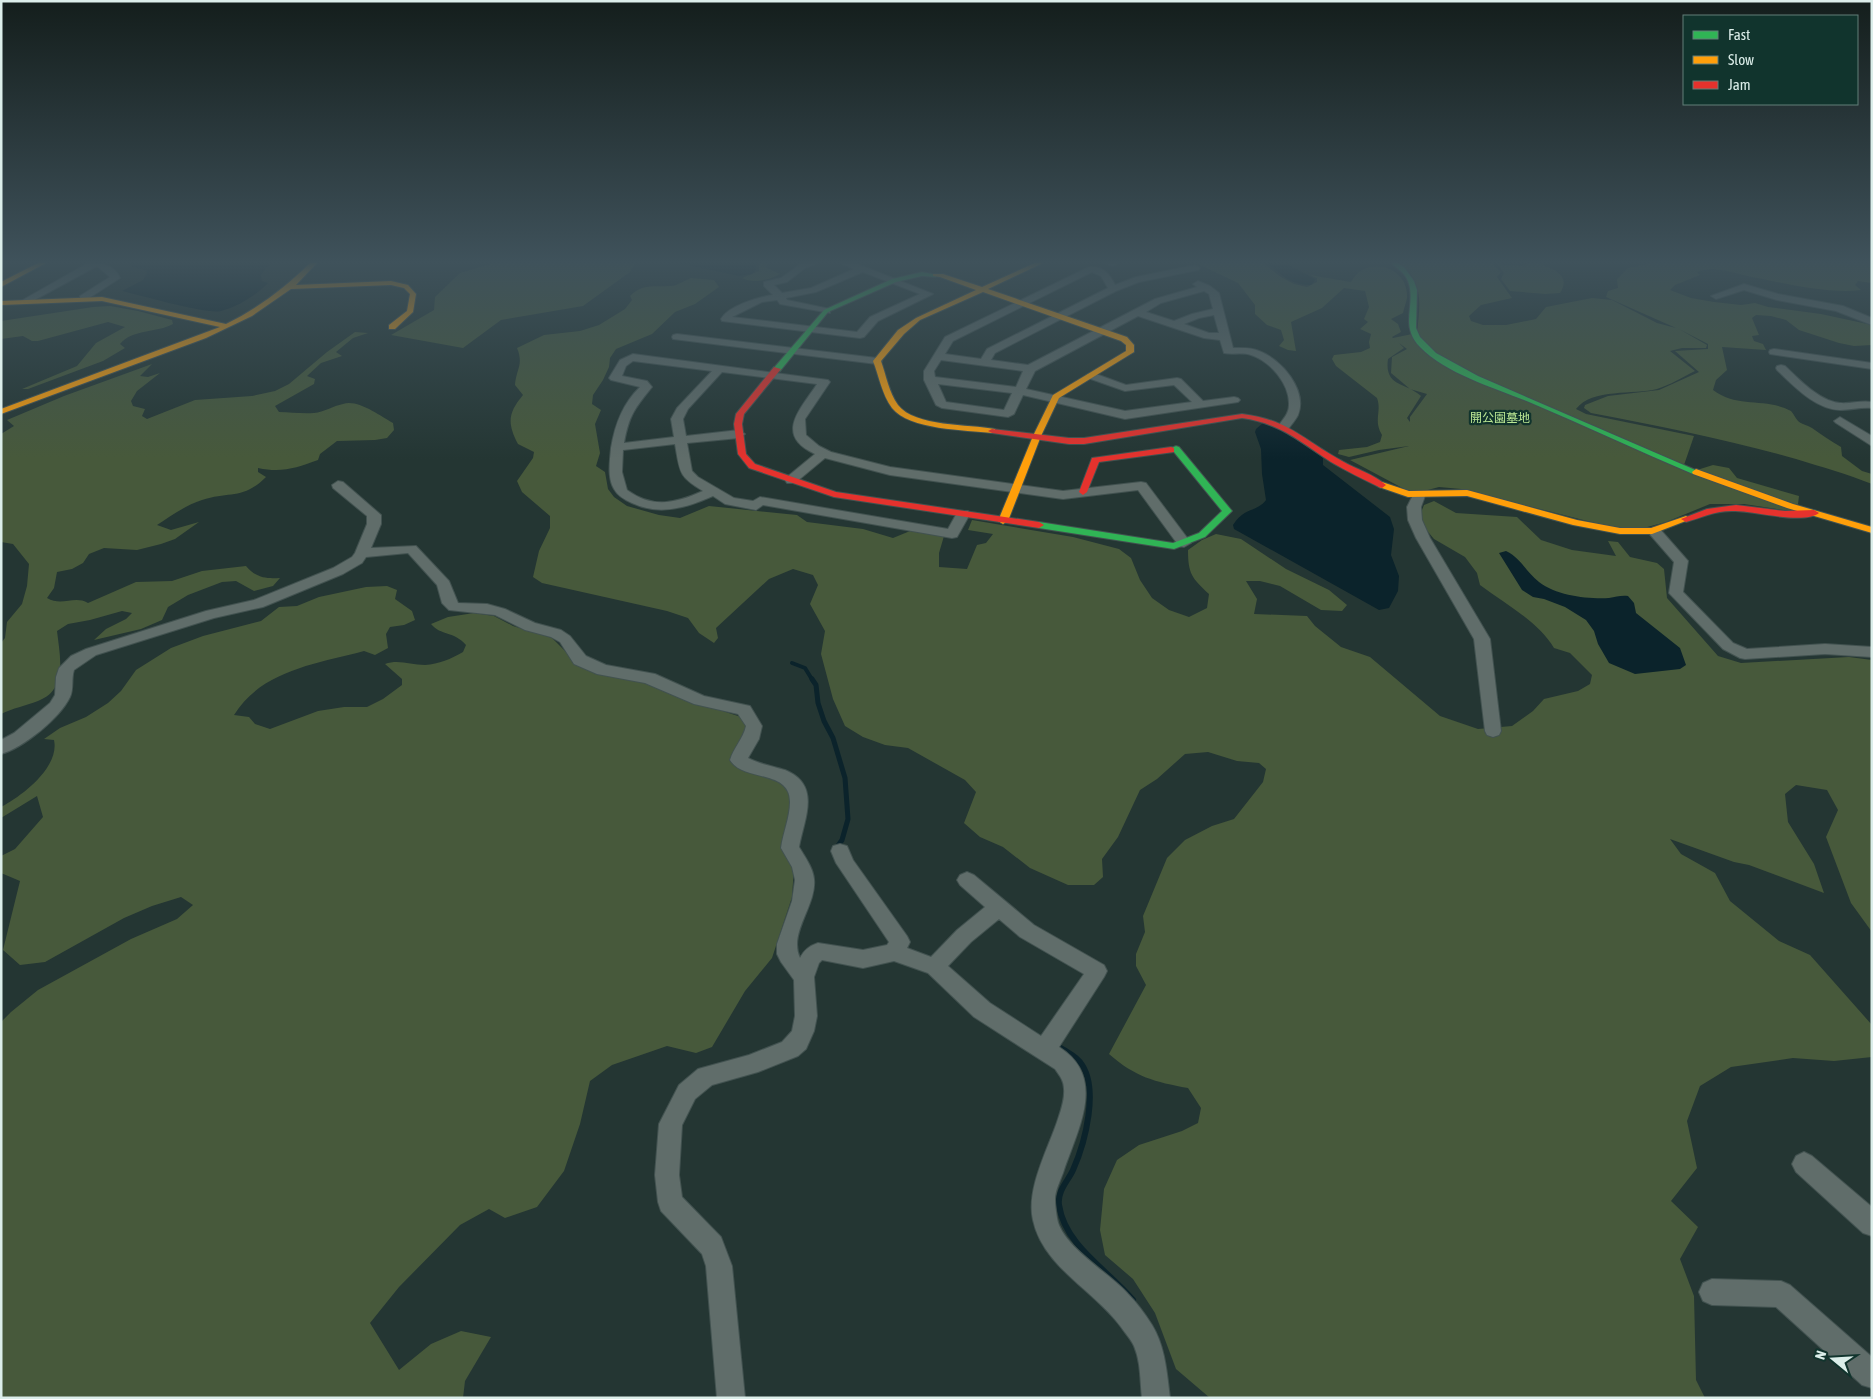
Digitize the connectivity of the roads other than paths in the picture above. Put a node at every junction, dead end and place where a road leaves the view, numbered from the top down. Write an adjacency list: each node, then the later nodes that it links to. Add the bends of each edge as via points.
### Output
1 (212, 328): 34 (street)
2 (213, 328): 35 (street)
3 (810, 328): 17 (street)
4 (812, 328): 5 (street, via 860,335)
5 (866, 328)
6 (904, 328): 20 (street)
7 (971, 328): 19 (street, via 949,339)
8 (1037, 328): 21 (street, via 991,351)
9 (1094, 328): 14 (street)
10 (1107, 328): 14 (street)
11 (1184, 328): 16 (street, via 1208,336)
12 (1222, 328): 16 (street)
13 (1411, 328): 50 (street, via 1415,338 1428,349 1498,386 1698,473)
14 (1102, 331): 25 (street); 27 (street, via 1124,339 1130,345 1130,352)
15 (677, 337): 17 (street)
16 (1225, 337): 37 (street, via 1228,351 1254,352 1285,375 1295,404 1290,420)
17 (792, 351): 20 (street); 26 (street)
18 (1774, 352): 22 (street)
19 (937, 356): 21 (street); 28 (street, via 929,371)
20 (877, 361): 39 (street, via 895,407 904,415 921,421)
21 (984, 362): 25 (street)
22 (1872, 366)
23 (720, 368): 26 (street); 40 (street, via 683,408 677,419); 42 (street, via 633,357 626,359 615,378 643,382 646,386 629,406)
24 (1781, 368): 33 (street, via 1806,391 1836,406)
25 (1030, 369): 29 (street)
26 (771, 375): 38 (street, via 740,414); 43 (street, via 824,382 799,419 800,435 809,446)
27 (1092, 376): 30 (street); 32 (street, via 1125,388 1177,381)
28 (930, 380): 29 (street); 29 (street, via 942,405 1008,414)
29 (1020, 390): 30 (street)
30 (1056, 398): 32 (street, via 1125,414); 39 (street)
31 (1234, 400): 32 (street)
32 (1201, 405)
33 (1872, 405)
34 (1, 406)
35 (1, 412)
36 (1840, 421): 41 (street)
37 (1285, 424): 39 (street, via 1242,416 1084,441); 49 (street, via 1337,461 1399,492)
38 (740, 434): 40 (street); 44 (street, via 742,454 752,466)
39 (1037, 436): 46 (street)
40 (680, 441): 42 (street); 47 (street, via 686,472)
41 (1872, 442)
42 (618, 447): 47 (street, via 616,474 621,490 632,499 659,507)
43 (824, 453): 44 (street); 46 (street, via 890,471)
44 (791, 480): 51 (street, via 834,494)
45 (338, 485): 56 (street, via 374,515 374,524)
46 (1016, 489): 48 (street, via 1063,496); 52 (street)
47 (713, 491): 51 (street, via 730,501 756,506 760,501 952,534)
48 (1083, 492): 55 (street, via 1141,486); 55 (street, via 1095,460 1176,449 1227,512 1202,535)
49 (1419, 496): 54 (street, via 1444,492 1468,494 1597,527 1630,532); 58 (street, via 1414,508 1415,520 1482,639)
50 (1814, 513): 53 (street); 54 (street, via 1789,517 1722,508)
51 (963, 514): 52 (street)
52 (1003, 521): 55 (street, via 1174,546)
53 (1872, 530)
54 (1654, 531): 57 (street, via 1681,561 1676,593 1735,651 1754,655 1825,649)
55 (1184, 542)
56 (362, 553): 59 (street, via 349,565 286,594 91,652 67,668 63,695 56,707 20,737); 65 (street, via 411,550 444,584 449,603 454,607 487,608 500,612 530,627 556,633 565,639 580,660 603,670 648,678 700,700 744,710 754,726 740,760 746,766 788,780 796,786 800,797 790,848 802,867 805,891 785,949 790,962)
57 (1872, 652)
58 (1493, 731)
59 (1, 748)
60 (840, 851): 63 (street, via 900,942)
61 (967, 880): 62 (street)
62 (998, 907): 64 (street); 66 (street, via 1027,931 1097,971)
63 (894, 952): 64 (street); 65 (street, via 863,958 818,951 810,958)
64 (935, 966): 66 (street, via 982,1010)
65 (804, 977): 71 (street, via 806,1016 798,1042 790,1049 750,1065 706,1076 687,1092 671,1124 667,1175 670,1202 712,1246 720,1266)
66 (1045, 1049): 72 (street, via 1063,1062 1073,1076 1076,1091 1043,1197 1045,1220 1056,1244 1119,1304 1143,1335 1151,1356)
67 (1804, 1164): 68 (street)
68 (1872, 1224)
69 (1712, 1292): 70 (street, via 1781,1294)
70 (1872, 1375)
71 (731, 1398)
72 (1156, 1398)

